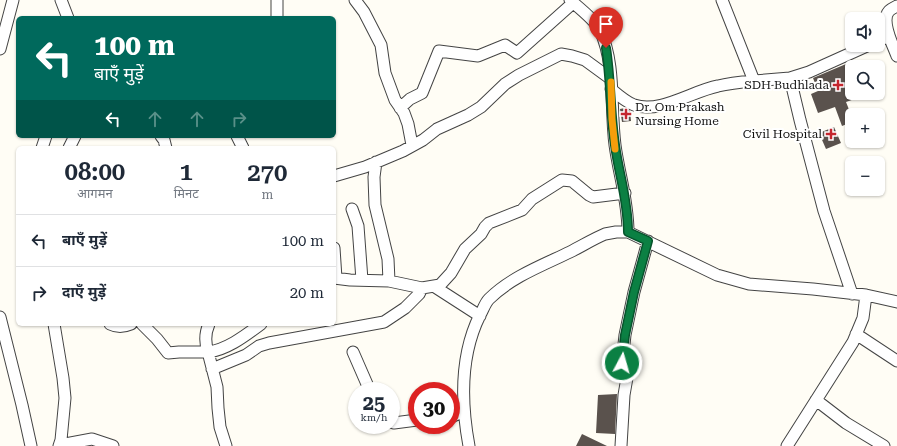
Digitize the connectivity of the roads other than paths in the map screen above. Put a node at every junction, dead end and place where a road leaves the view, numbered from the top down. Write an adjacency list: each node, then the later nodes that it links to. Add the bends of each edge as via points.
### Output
1 (13, 0): 12 (street)
2 (61, 0): 8 (street)
3 (277, 0): 9 (street)
4 (355, 0): 18 (street, via 381,45 385,73)
5 (722, 0): 16 (street)
6 (572, 2): 17 (street, via 599,28 606,48); 18 (street, via 517,53 505,45 478,56 440,51 422,93)
7 (897, 6): 10 (street, via 889,10 886,17)
8 (67, 16)
9 (277, 16)
10 (889, 36): 11 (street); 14 (street)
11 (885, 38)
12 (0, 49)
13 (853, 52): 15 (street)
14 (897, 56)
15 (790, 78): 16 (street); 31 (street, via 824,211)
16 (754, 81): 17 (street, via 717,86 669,104 655,106 634,105)
17 (611, 84): 19 (street, via 585,60 561,54 519,75 475,111 437,129); 22 (street, via 615,146)
18 (400, 108): 19 (street, via 408,124)
19 (412, 146): 20 (street)
20 (376, 162): 21 (street); 28 (street, via 375,205 388,259)
21 (336, 175)
22 (625, 193): 24 (street); 29 (street, via 593,197 572,182 562,180 532,199 522,210 489,222 465,249 446,280)
23 (352, 209): 27 (street, via 358,226)
24 (628, 232): 25 (street); 34 (street, via 605,234 504,286 488,300)
25 (648, 241): 31 (street, via 717,275 750,284); 56 (street, via 625,335 622,363 628,372 624,395)
26 (336, 278): 27 (street)
27 (362, 280): 28 (street)
28 (389, 281): 30 (street)
29 (435, 286): 30 (street); 34 (street)
30 (422, 288): 46 (street, via 405,308 384,322 269,343)
31 (852, 294): 32 (street)
32 (866, 295): 33 (street); 42 (street, via 863,318)
33 (897, 302)
34 (480, 316): 49 (street, via 465,372)
35 (0, 317): 51 (street)
36 (54, 326): 52 (street, via 65,398)
37 (114, 326): 38 (street)
38 (126, 326)
39 (144, 326): 43 (street, via 168,353)
40 (208, 326): 43 (street)
41 (258, 326): 43 (street, via 217,351)
42 (856, 334): 45 (street); 48 (street)
43 (208, 352): 46 (street)
44 (353, 352): 47 (street)
45 (897, 361)
46 (212, 369): 54 (street)
47 (366, 382)
48 (816, 400): 57 (street); 58 (street, via 846,423)
49 (464, 411): 50 (street); 55 (street)
50 (460, 413)
51 (31, 446)
52 (59, 446): 53 (street, via 92,439)
53 (113, 446)
54 (226, 446)
55 (469, 446)
56 (622, 446)
57 (787, 446)
58 (884, 446)

